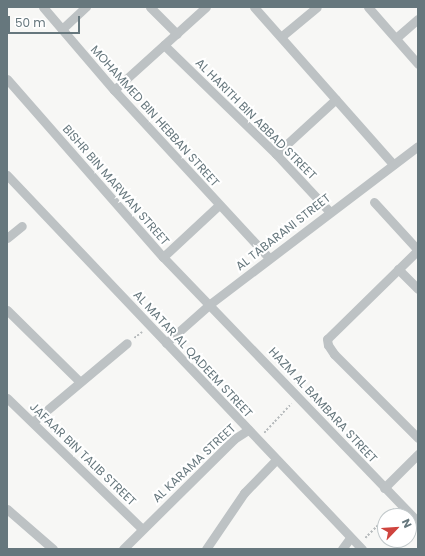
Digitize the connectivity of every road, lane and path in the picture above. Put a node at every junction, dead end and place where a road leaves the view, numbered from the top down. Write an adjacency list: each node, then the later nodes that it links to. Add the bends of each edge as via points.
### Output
1 (43, 7): 9 (street, MOHAMMED BIN HEBBAN STREET)
2 (86, 7): 9 (street)
3 (150, 7): 10 (street)
4 (206, 7): 10 (street)
5 (254, 7): 11 (street)
6 (317, 7): 11 (street)
7 (368, 7): 12 (street)
8 (418, 19): 12 (street)
9 (62, 29): 16 (street, MOHAMMED BIN HEBBAN STREET)
10 (177, 34): 13 (street)
11 (282, 36): 17 (street)
12 (396, 38): 14 (street)
13 (164, 45): 16 (street); 19 (street, AL HARITH BIN ABBAD STREET)
14 (418, 64)
15 (7, 79): 28 (street, BISHR BIN MARWAN STREET)
16 (114, 90): 23 (street, MOHAMMED BIN HEBBAN STREET)
17 (336, 99): 19 (street); 20 (street)
18 (416, 150): 20 (street, AL TABARANI STREET)
19 (276, 154): 24 (street, AL HARITH BIN ABBAD STREET)
20 (393, 164): 24 (street, AL TABARANI STREET)
21 (7, 175): 34 (street, AL MATAR AL QADEEM STREET)
22 (374, 202): 27 (street)
23 (219, 205): 28 (street, MOHAMMED BIN HEBBAN STREET); 29 (street, MOHAMMED BIN HEBBAN STREET)
24 (329, 211): 29 (street, AL TABARANI STREET)
25 (22, 226): 26 (street)
26 (7, 238)
27 (418, 250): 30 (street)
28 (163, 257): 32 (street, BISHR BIN MARWAN STREET)
29 (269, 258): 32 (street, AL TABARANI STREET)
30 (398, 269): 31 (street); 42 (street, via 332,332 327,340 328,345)
31 (418, 289)
32 (210, 304): 36 (street, AL TABARANI STREET); 38 (street, HAZM AL BAMBARA STREET)
33 (7, 310): 37 (street)
34 (150, 326): 35 (path); 36 (street, AL MATAR AL QADEEM STREET)
35 (127, 343): 37 (street)
36 (166, 343): 41 (street, AL MATAR AL QADEEM STREET)
37 (79, 381): 40 (street)
38 (298, 397): 43 (path); 46 (street, HAZM AL BAMBARA STREET)
39 (7, 398): 40 (street, JAFAAR BIN TALIB STREET)
40 (34, 421): 50 (street, JAFAAR BIN TALIB STREET)
41 (248, 430): 43 (street, AL MATAR AL QADEEM STREET); 50 (street, AL KARAMA STREET, via 234,439)
42 (418, 438)
43 (257, 440): 45 (street, AL MATAR AL QADEEM STREET)
44 (418, 454): 46 (street)
45 (276, 460): 51 (street, AL MATAR AL QADEEM STREET); 55 (street, via 244,493)
46 (384, 488): 48 (street, HAZM AL BAMBARA STREET)
47 (7, 509): 53 (street)
48 (418, 522)
49 (377, 527): 52 (path)
50 (141, 528): 54 (street, AL KARAMA STREET)
51 (350, 538): 52 (street, AL MATAR AL QADEEM STREET); 56 (street)
52 (359, 547)
53 (53, 549)
54 (123, 549)
55 (206, 549)
56 (342, 549)

